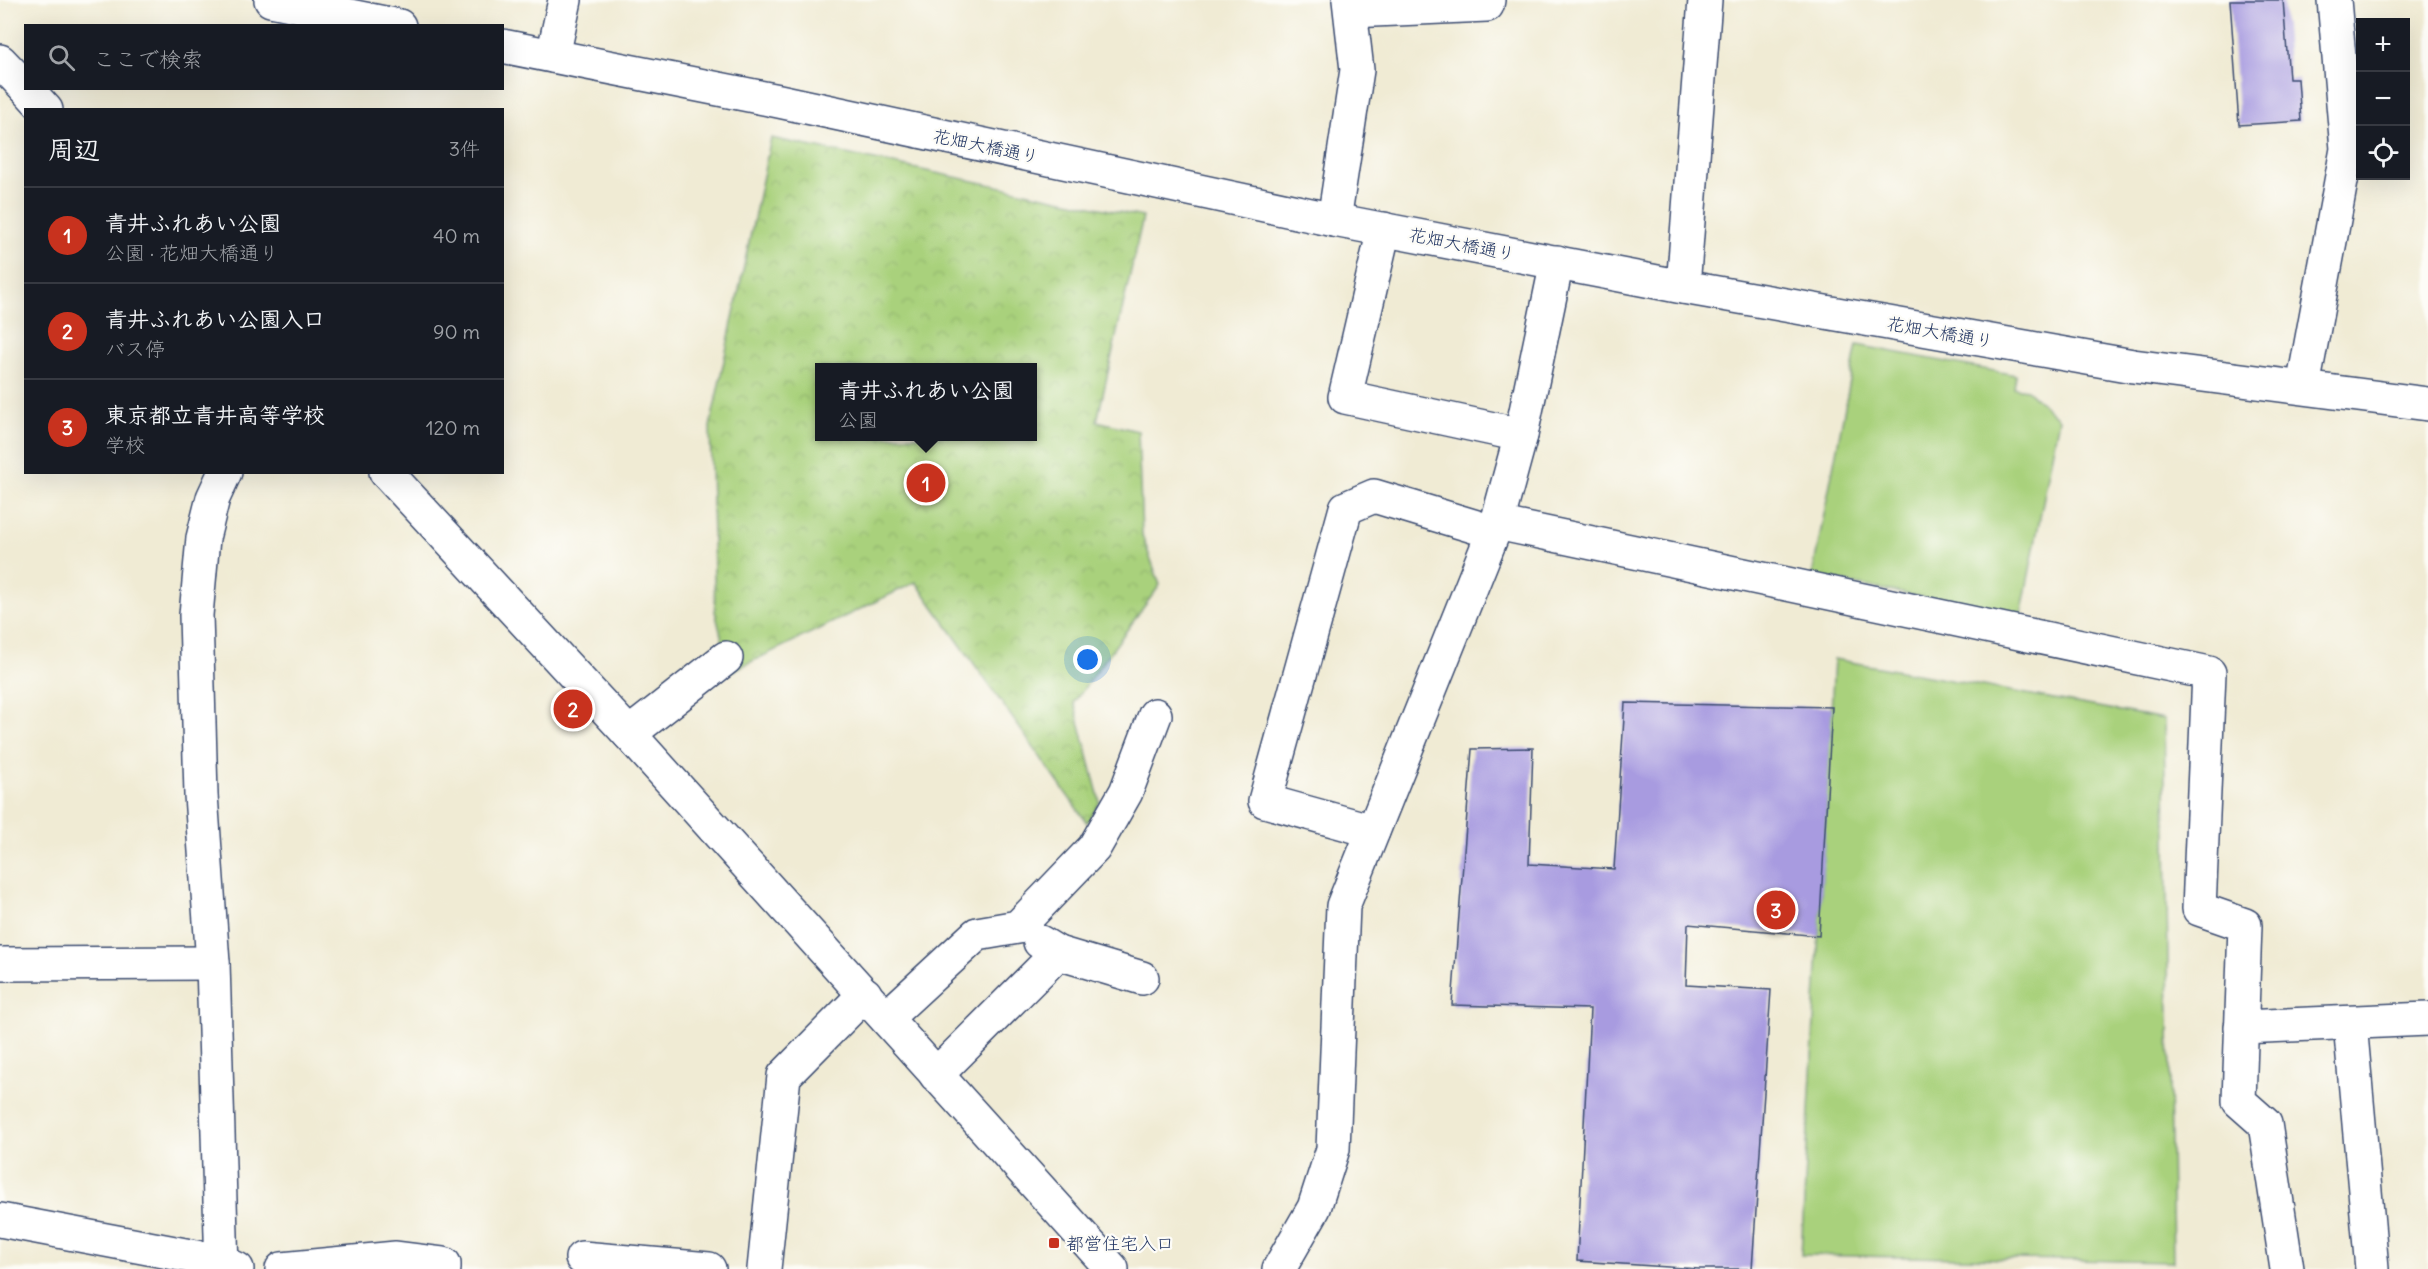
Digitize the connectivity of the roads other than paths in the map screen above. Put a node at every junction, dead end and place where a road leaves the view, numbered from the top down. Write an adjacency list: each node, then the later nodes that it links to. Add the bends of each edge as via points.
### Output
1 (271, 0): 7 (street)
2 (565, 0): 9 (street)
3 (1488, 0): 6 (street, via 1487,5)
4 (1705, 0): 17 (street)
5 (2334, 0): 18 (street, via 2346,149)
6 (1350, 6): 14 (street, via 1357,70)
7 (389, 24)
8 (504, 46): 9 (street, 花畑大橋通り)
9 (552, 56): 14 (street, 花畑大橋通り)
10 (0, 61): 11 (street)
11 (24, 86)
12 (28, 90): 13 (street)
13 (44, 108)
14 (1334, 220): 15 (street, 花畑大橋通り)
15 (1384, 229): 16 (street, 花畑大橋通り); 20 (street, via 1345,397)
16 (1557, 262): 17 (street, 花畑大橋通り); 20 (street)
17 (1683, 287): 18 (street, 花畑大橋通り, via 2133,366)
18 (2302, 387): 19 (street, 花畑大橋通り)
19 (2428, 404)
20 (1521, 435): 23 (street)
21 (224, 474): 30 (street, via 213,498 203,538 196,615 201,795)
22 (388, 474): 26 (street)
23 (1495, 527): 27 (street); 27 (street, via 1374,496 1346,508 1265,801); 37 (street, via 2209,674 2199,909 2246,925)
24 (726, 658): 26 (street)
25 (1155, 715): 28 (street, via 1126,792 1094,848)
26 (629, 734): 33 (street)
27 (1373, 831): 47 (street, via 1343,906 1333,1149 1314,1208)
28 (1018, 927): 29 (street); 34 (street, via 977,934)
29 (1058, 953): 32 (street); 38 (street)
30 (213, 963): 31 (street); 41 (street)
31 (0, 964)
32 (1142, 978)
33 (865, 994): 34 (street); 45 (street, via 784,1076)
34 (886, 1018): 38 (street)
35 (2428, 1020): 36 (street)
36 (2350, 1023): 37 (street); 49 (street)
37 (2241, 1027): 48 (street, via 2239,1101 2265,1124)
38 (936, 1075): 46 (street)
39 (0, 1220): 41 (street)
40 (582, 1257): 44 (street)
41 (227, 1267)
42 (282, 1269): 43 (street, via 396,1258 444,1264)
43 (444, 1269)
44 (709, 1269)
45 (764, 1269)
46 (1112, 1269)
47 (1279, 1269)
48 (2287, 1269)
49 (2372, 1269)

